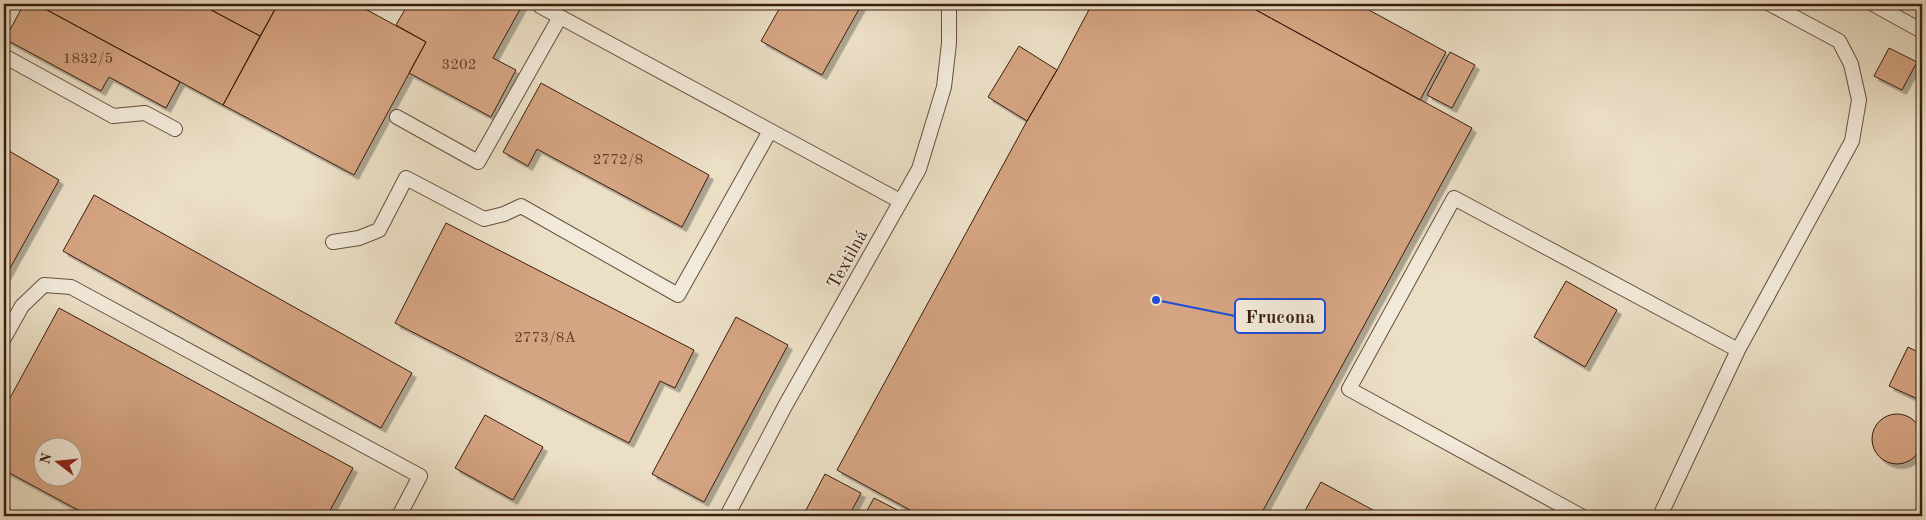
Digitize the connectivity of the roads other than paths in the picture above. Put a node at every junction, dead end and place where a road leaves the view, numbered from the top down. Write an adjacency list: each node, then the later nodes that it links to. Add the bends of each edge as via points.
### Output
1 (949, 4): 11 (lane, Textilná, via 944,86 919,169)
2 (1770, 4): 14 (lane, via 1839,41 1851,64 1858,100 1852,141)
3 (1873, 4): 6 (lane)
4 (540, 6): 5 (lane)
5 (560, 18): 8 (lane, via 478,162); 10 (lane)
6 (1922, 31)
7 (4, 56): 9 (lane, via 113,116 145,113)
8 (397, 117)
9 (175, 129)
10 (770, 131): 11 (lane); 12 (lane, via 678,296 521,206 484,219 406,178 379,230 359,238)
11 (900, 201): 16 (lane, Textilná)
12 (333, 242)
13 (4, 338): 15 (lane, via 22,306 44,285 71,287 420,476)
14 (1738, 350): 17 (lane, via 1454,198 1349,389); 18 (lane)
15 (399, 516)
16 (727, 516)
17 (1581, 516)
18 (1660, 516)

